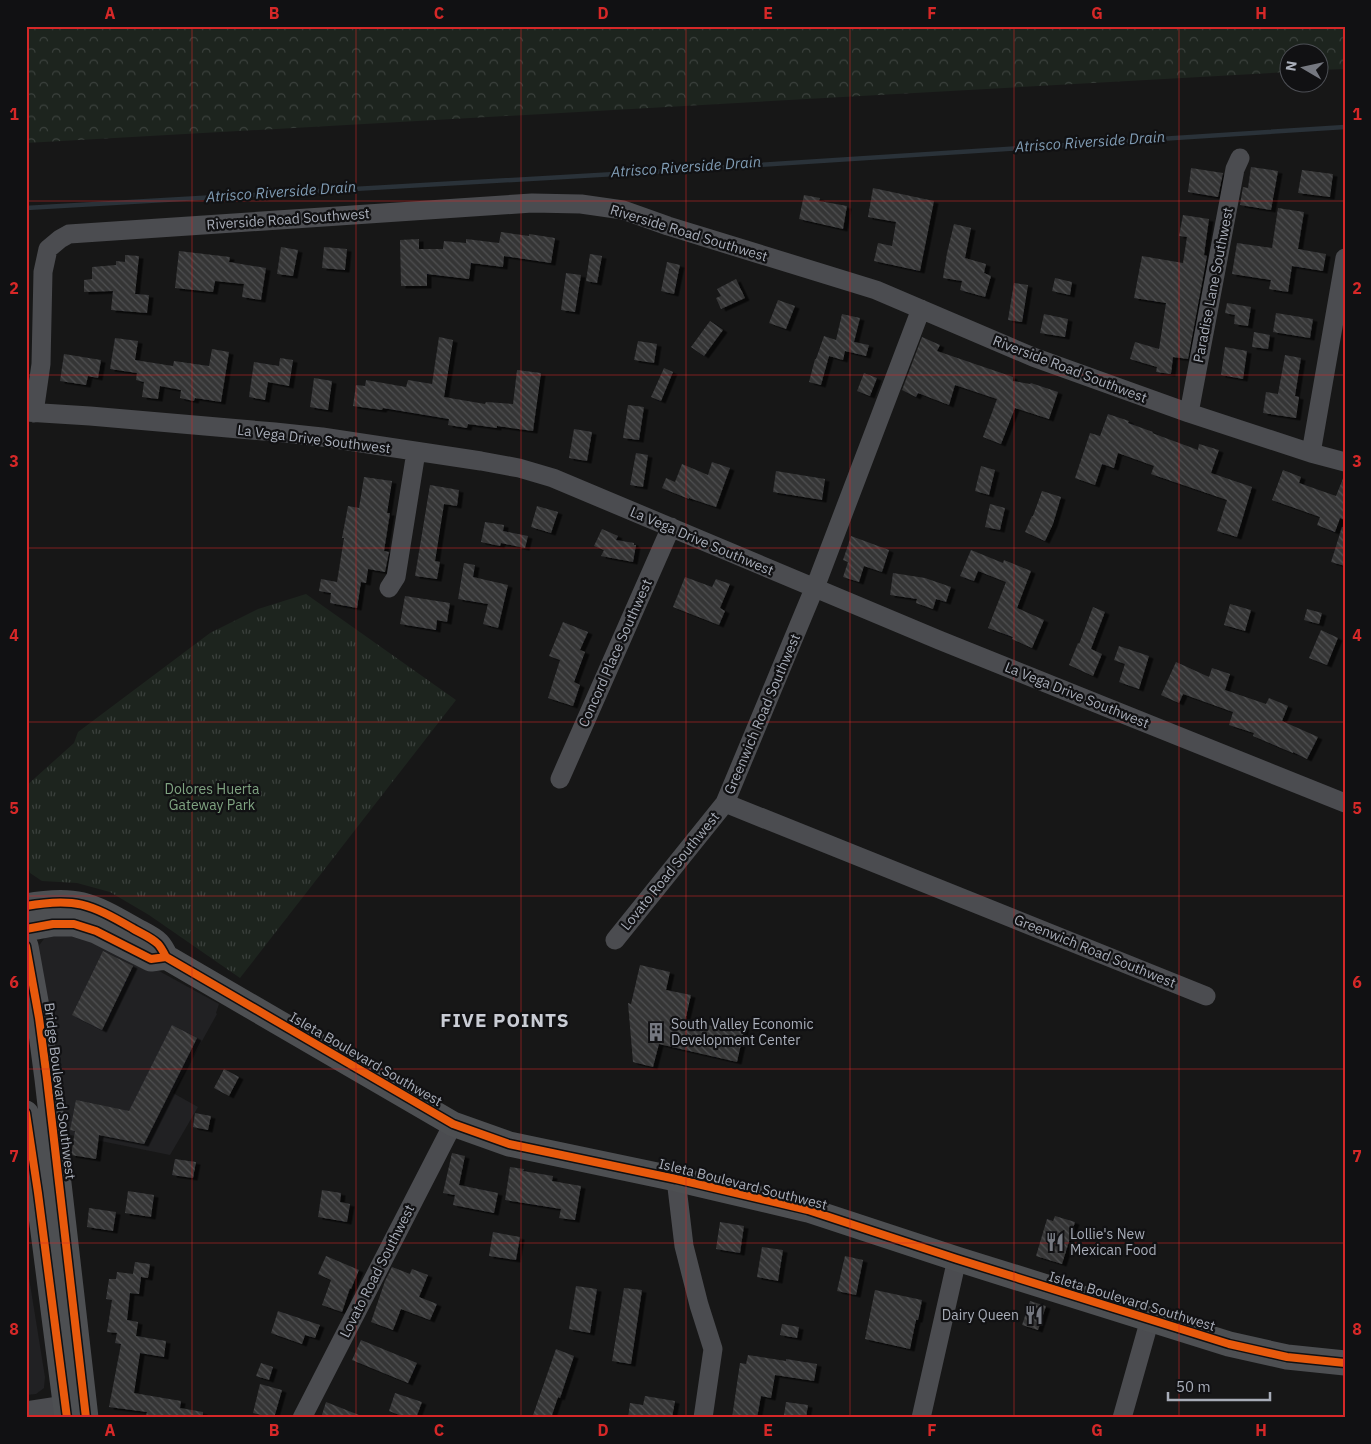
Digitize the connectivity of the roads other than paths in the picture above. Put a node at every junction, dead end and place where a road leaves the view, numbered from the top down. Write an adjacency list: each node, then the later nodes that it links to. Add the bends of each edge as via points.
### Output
1 (1240, 158): 5 (street, Paradise Lane Southwest, via 1235,170)
2 (1345, 258): 7 (street)
3 (921, 309): 4 (street, Riverside Road Southwest, via 876,290 622,210 581,204 532,203 69,234 48,249 42,272 41,364); 5 (street, Riverside Road Southwest, via 1033,357); 11 (street, Greenwich Road Southwest)
4 (30, 412): 6 (street, La Vega Drive Southwest, via 275,432)
5 (1188, 414): 7 (street, Riverside Road Southwest)
6 (416, 452): 9 (street, La Vega Drive Southwest, via 519,468 553,478); 10 (street, via 396,577)
7 (1311, 453): 8 (street, Riverside Road Southwest)
8 (1345, 462)
9 (671, 527): 11 (street, La Vega Drive Southwest); 12 (street, Concord Place Southwest)
10 (389, 588)
11 (815, 588): 13 (street, Greenwich Road Southwest); 14 (street, La Vega Drive Southwest)
12 (560, 779)
13 (725, 803): 17 (street, Lovato Road Southwest); 20 (street, Greenwich Road Southwest)
14 (1345, 803)
15 (26, 906): 19 (main road, Isleta Boulevard Southwest, via 63,901 94,907 158,944)
16 (26, 929): 19 (main road, Isleta Boulevard Southwest, via 74,924 96,931 151,959)
17 (615, 940)
18 (26, 946): 24 (main road, Bridge Boulevard Southwest, via 44,1053)
19 (166, 957): 22 (main road, Isleta Boulevard Southwest)
20 (1206, 996)
21 (26, 1113): 24 (main road, Bridge Boulevard Southwest)
22 (452, 1124): 23 (main road, Isleta Boulevard Southwest, via 509,1144); 30 (street, Lovato Road Southwest)
23 (676, 1180): 25 (main road, Isleta Boulevard Southwest, via 808,1210); 31 (street, via 684,1246 698,1305 713,1348)
24 (41, 1193): 29 (main road, Bridge Boulevard Southwest)
25 (957, 1259): 26 (main road, Isleta Boulevard Southwest); 32 (street)
26 (1150, 1319): 27 (main road, Isleta Boulevard Southwest, via 1229,1344 1287,1357); 33 (street)
27 (1345, 1363)
28 (26, 1411): 29 (street)
29 (75, 1411)
30 (302, 1418)
31 (703, 1418)
32 (921, 1418)
33 (1122, 1418)

